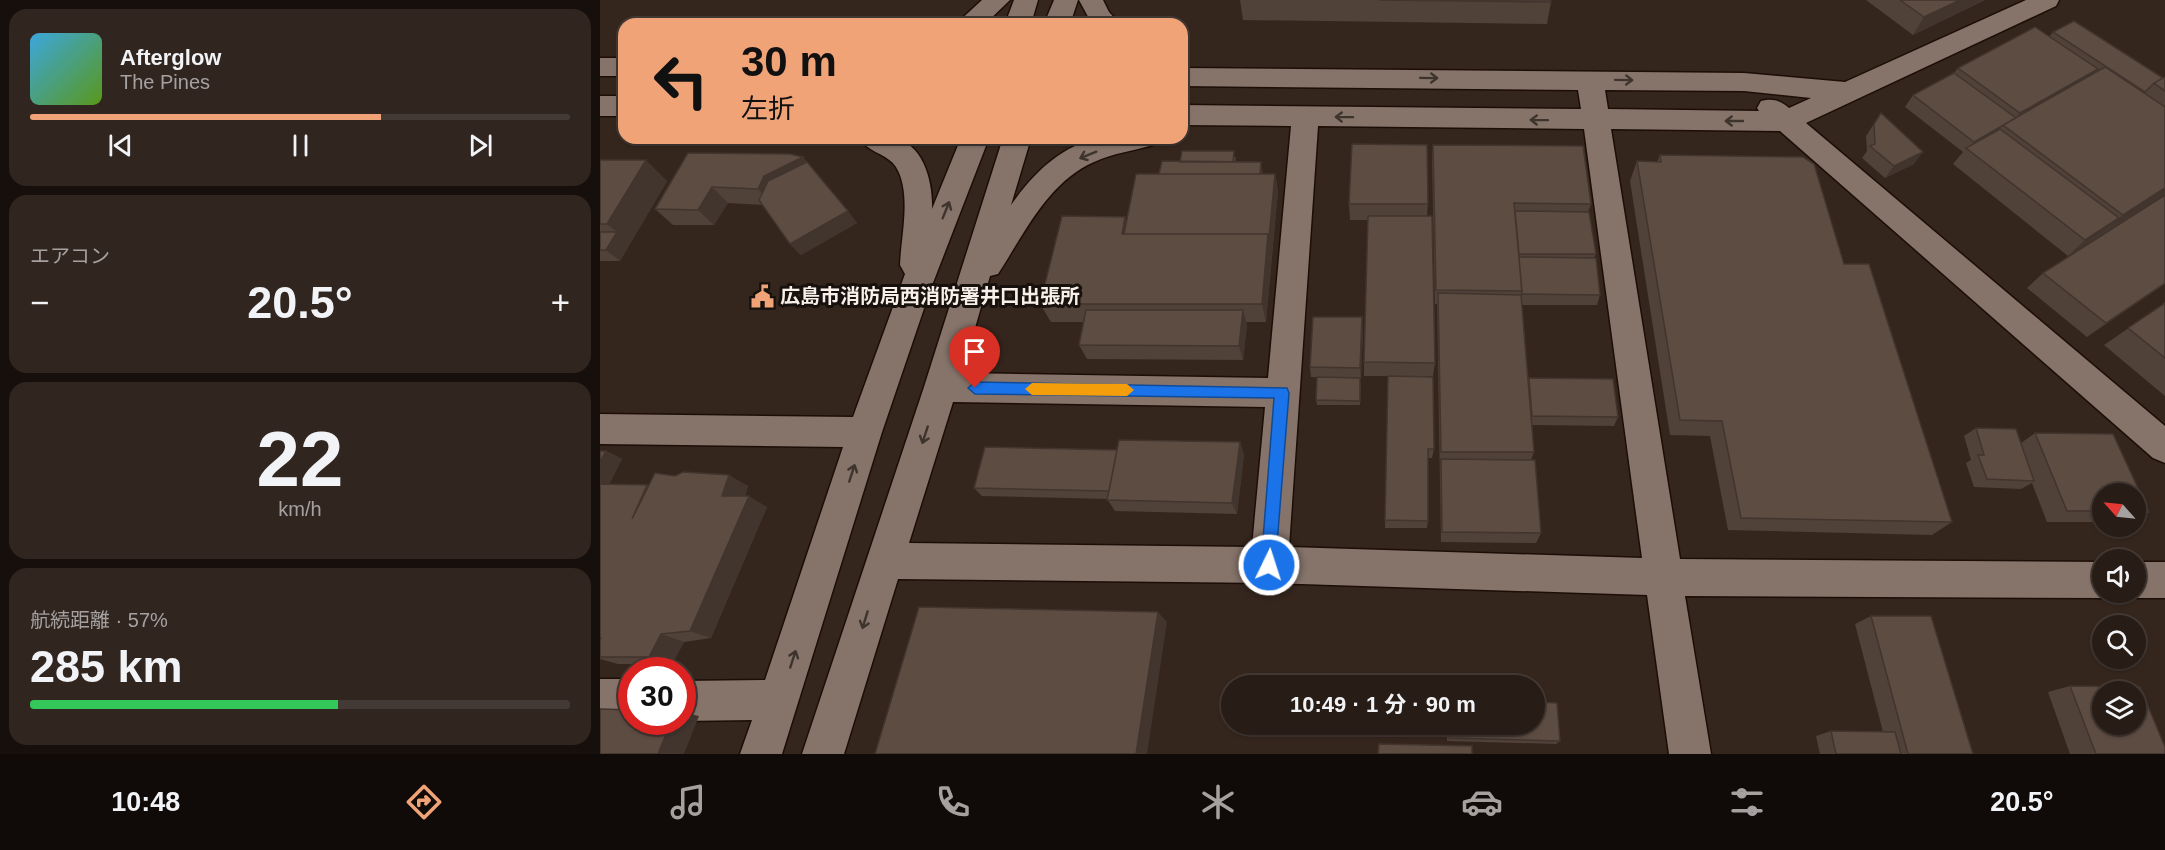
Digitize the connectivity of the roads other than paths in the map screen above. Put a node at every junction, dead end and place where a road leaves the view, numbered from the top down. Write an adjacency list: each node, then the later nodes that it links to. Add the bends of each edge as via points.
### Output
1 (998, 0): 6 (street)
2 (1026, 0): 7 (street)
3 (1066, 0): 8 (street)
4 (1091, 0): 9 (street)
5 (2047, 0): 17 (street)
6 (976, 18)
7 (1020, 18)
8 (1059, 18)
9 (1100, 18)
10 (1188, 58): 14 (street)
11 (600, 67): 12 (street)
12 (618, 67)
13 (1188, 77): 14 (street)
14 (1391, 77): 15 (street, one-way to 15)
15 (1590, 80): 16 (street, one-way to 16); 23 (street)
16 (1744, 82): 17 (street); 24 (street)
17 (1849, 92): 24 (street)
18 (600, 106): 19 (street)
19 (618, 106)
20 (1188, 115): 21 (street)
21 (1256, 116): 22 (street); 25 (street)
22 (1305, 117): 23 (street, one-way to 22); 33 (street)
23 (1596, 121): 24 (street, one-way to 23); 39 (street)
24 (1785, 121): 36 (street)
25 (1188, 129)
26 (883, 144): 30 (street, via 907,159 918,189)
27 (973, 144): 30 (street, one-way to 27)
28 (1015, 144): 31 (street)
29 (1113, 144): 31 (street, one-way to 31, via 1068,162 1040,190)
30 (915, 288): 35 (street)
31 (970, 290): 32 (street)
32 (941, 387): 33 (street); 37 (street, one-way to 37)
33 (1282, 393): 38 (street)
34 (600, 429): 35 (street)
35 (865, 432): 45 (street, one-way to 35)
36 (2165, 447)
37 (884, 561): 38 (street); 48 (street, one-way to 48)
38 (1269, 565): 39 (street)
39 (1665, 577): 40 (street); 49 (street)
40 (2092, 580)
41 (2146, 580): 42 (street)
42 (2165, 580)
43 (600, 699): 44 (street)
44 (618, 699)
45 (780, 700): 46 (street); 47 (street)
46 (696, 701)
47 (761, 754)
48 (823, 754)
49 (1690, 754)

